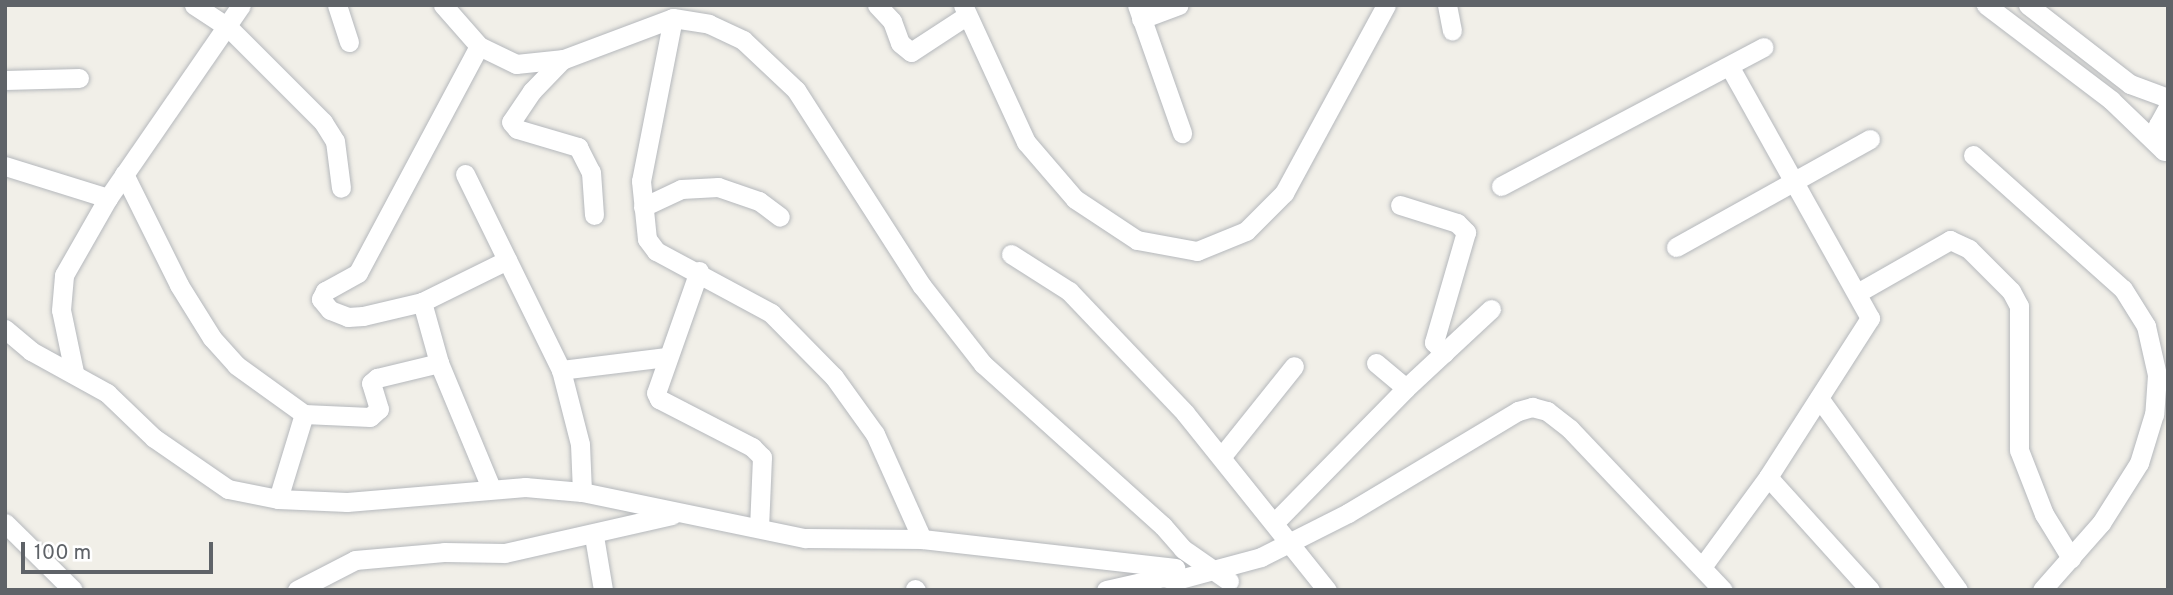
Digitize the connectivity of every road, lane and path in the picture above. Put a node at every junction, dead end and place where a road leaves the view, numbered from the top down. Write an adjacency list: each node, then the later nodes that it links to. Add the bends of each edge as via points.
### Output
1 (194, 5): 14 (street)
2 (241, 5): 14 (street)
3 (337, 5): 16 (street)
4 (443, 5): 17 (street)
5 (877, 5): 11 (street, via 911,52)
6 (1179, 5): 12 (street)
7 (1386, 5): 11 (street, via 1284,193 1246,232 1197,251 1136,240 1075,199 1026,142)
8 (1447, 5): 15 (street)
9 (1986, 5): 27 (street, via 2111,100)
10 (2028, 5): 23 (street, via 2130,84)
11 (964, 10)
12 (1139, 12): 25 (street)
13 (673, 18): 19 (street); 37 (street, via 640,181); 75 (street, via 724,29 775,66 796,90 961,339 1010,389)
14 (229, 28): 30 (street); 34 (street, via 330,132)
15 (1452, 31)
16 (349, 42)
17 (479, 46): 19 (street, via 516,64); 45 (street, via 358,273 325,291 321,299 330,310 348,317)
18 (1764, 47): 20 (street)
19 (564, 59): 38 (street, via 532,91 511,122 517,129 578,147 591,172)
20 (1730, 66): 32 (street); 33 (street)
21 (79, 78): 22 (street)
22 (5, 80)
23 (2168, 97)
24 (2168, 107): 27 (street, via 2158,125)
25 (1182, 133)
26 (1870, 139): 32 (street)
27 (2165, 153)
28 (1973, 155): 71 (street, via 2123,289 2138,309 2153,352 2156,404 2139,463 2101,523)
29 (5, 166): 35 (street)
30 (124, 174): 35 (street); 57 (street, via 179,285 212,338 236,365)
31 (465, 174): 42 (street)
32 (1796, 180): 40 (street); 44 (street)
33 (1500, 186)
34 (341, 188)
35 (108, 198): 54 (street, via 79,243 62,284 61,310)
36 (1400, 205): 48 (street, via 1457,223 1465,232 1434,342)
37 (643, 207): 39 (street, via 681,189 718,187 759,201); 43 (street, via 643,228 656,251)
38 (594, 215)
39 (780, 217)
40 (1676, 247)
41 (1011, 254): 58 (street, via 1069,291)
42 (507, 260): 45 (street); 53 (street)
43 (699, 271): 49 (street); 68 (street, via 771,313 834,377 875,434)
44 (1859, 292): 56 (street, via 1870,322); 71 (street, via 1950,240 1969,249 2011,291 2019,306 2019,450 2044,514)
45 (422, 302): 50 (street)
46 (1491, 309): 48 (street)
47 (5, 329): 54 (street, via 31,351)
48 (1444, 353): 55 (street)
49 (667, 357): 53 (street); 66 (street, via 656,393 659,399 752,447 762,457)
50 (439, 363): 57 (street, via 377,378 371,383 379,409 370,416); 60 (street)
51 (1376, 363): 55 (street)
52 (1294, 366): 58 (street)
53 (561, 370): 61 (street, via 580,444)
54 (74, 372): 62 (street, via 107,393 154,438 228,489)
55 (1406, 387): 64 (street)
56 (1819, 398): 59 (street); 83 (street)
57 (304, 414): 62 (street)
58 (1222, 456): 64 (street)
59 (1768, 477): 73 (street); 82 (street)
60 (491, 488): 61 (street); 62 (street, via 347,502)
61 (582, 492): 63 (street)
62 (278, 499)
63 (675, 514): 66 (street); 67 (street)
64 (1275, 522): 69 (street)
65 (5, 523): 77 (street)
66 (759, 528): 68 (street, via 805,538)
67 (594, 536): 78 (street, via 505,553 444,552 355,560); 79 (street)
68 (922, 539): 70 (street)
69 (1292, 543): 73 (street, via 1509,415 1532,407 1547,411 1570,429); 75 (street); 80 (street)
70 (1085, 556): 72 (street); 76 (street)
71 (2071, 558): 84 (street)
72 (1115, 559): 74 (street); 76 (street, via 1124,570)
73 (1702, 567): 81 (street)
74 (1169, 572): 75 (street, via 1175,580); 76 (street)
75 (1218, 572)
76 (1116, 587)
77 (69, 589)
78 (296, 590)
79 (603, 590)
80 (1327, 590)
81 (1723, 590)
82 (1870, 590)
83 (1958, 590)
84 (2042, 590)

